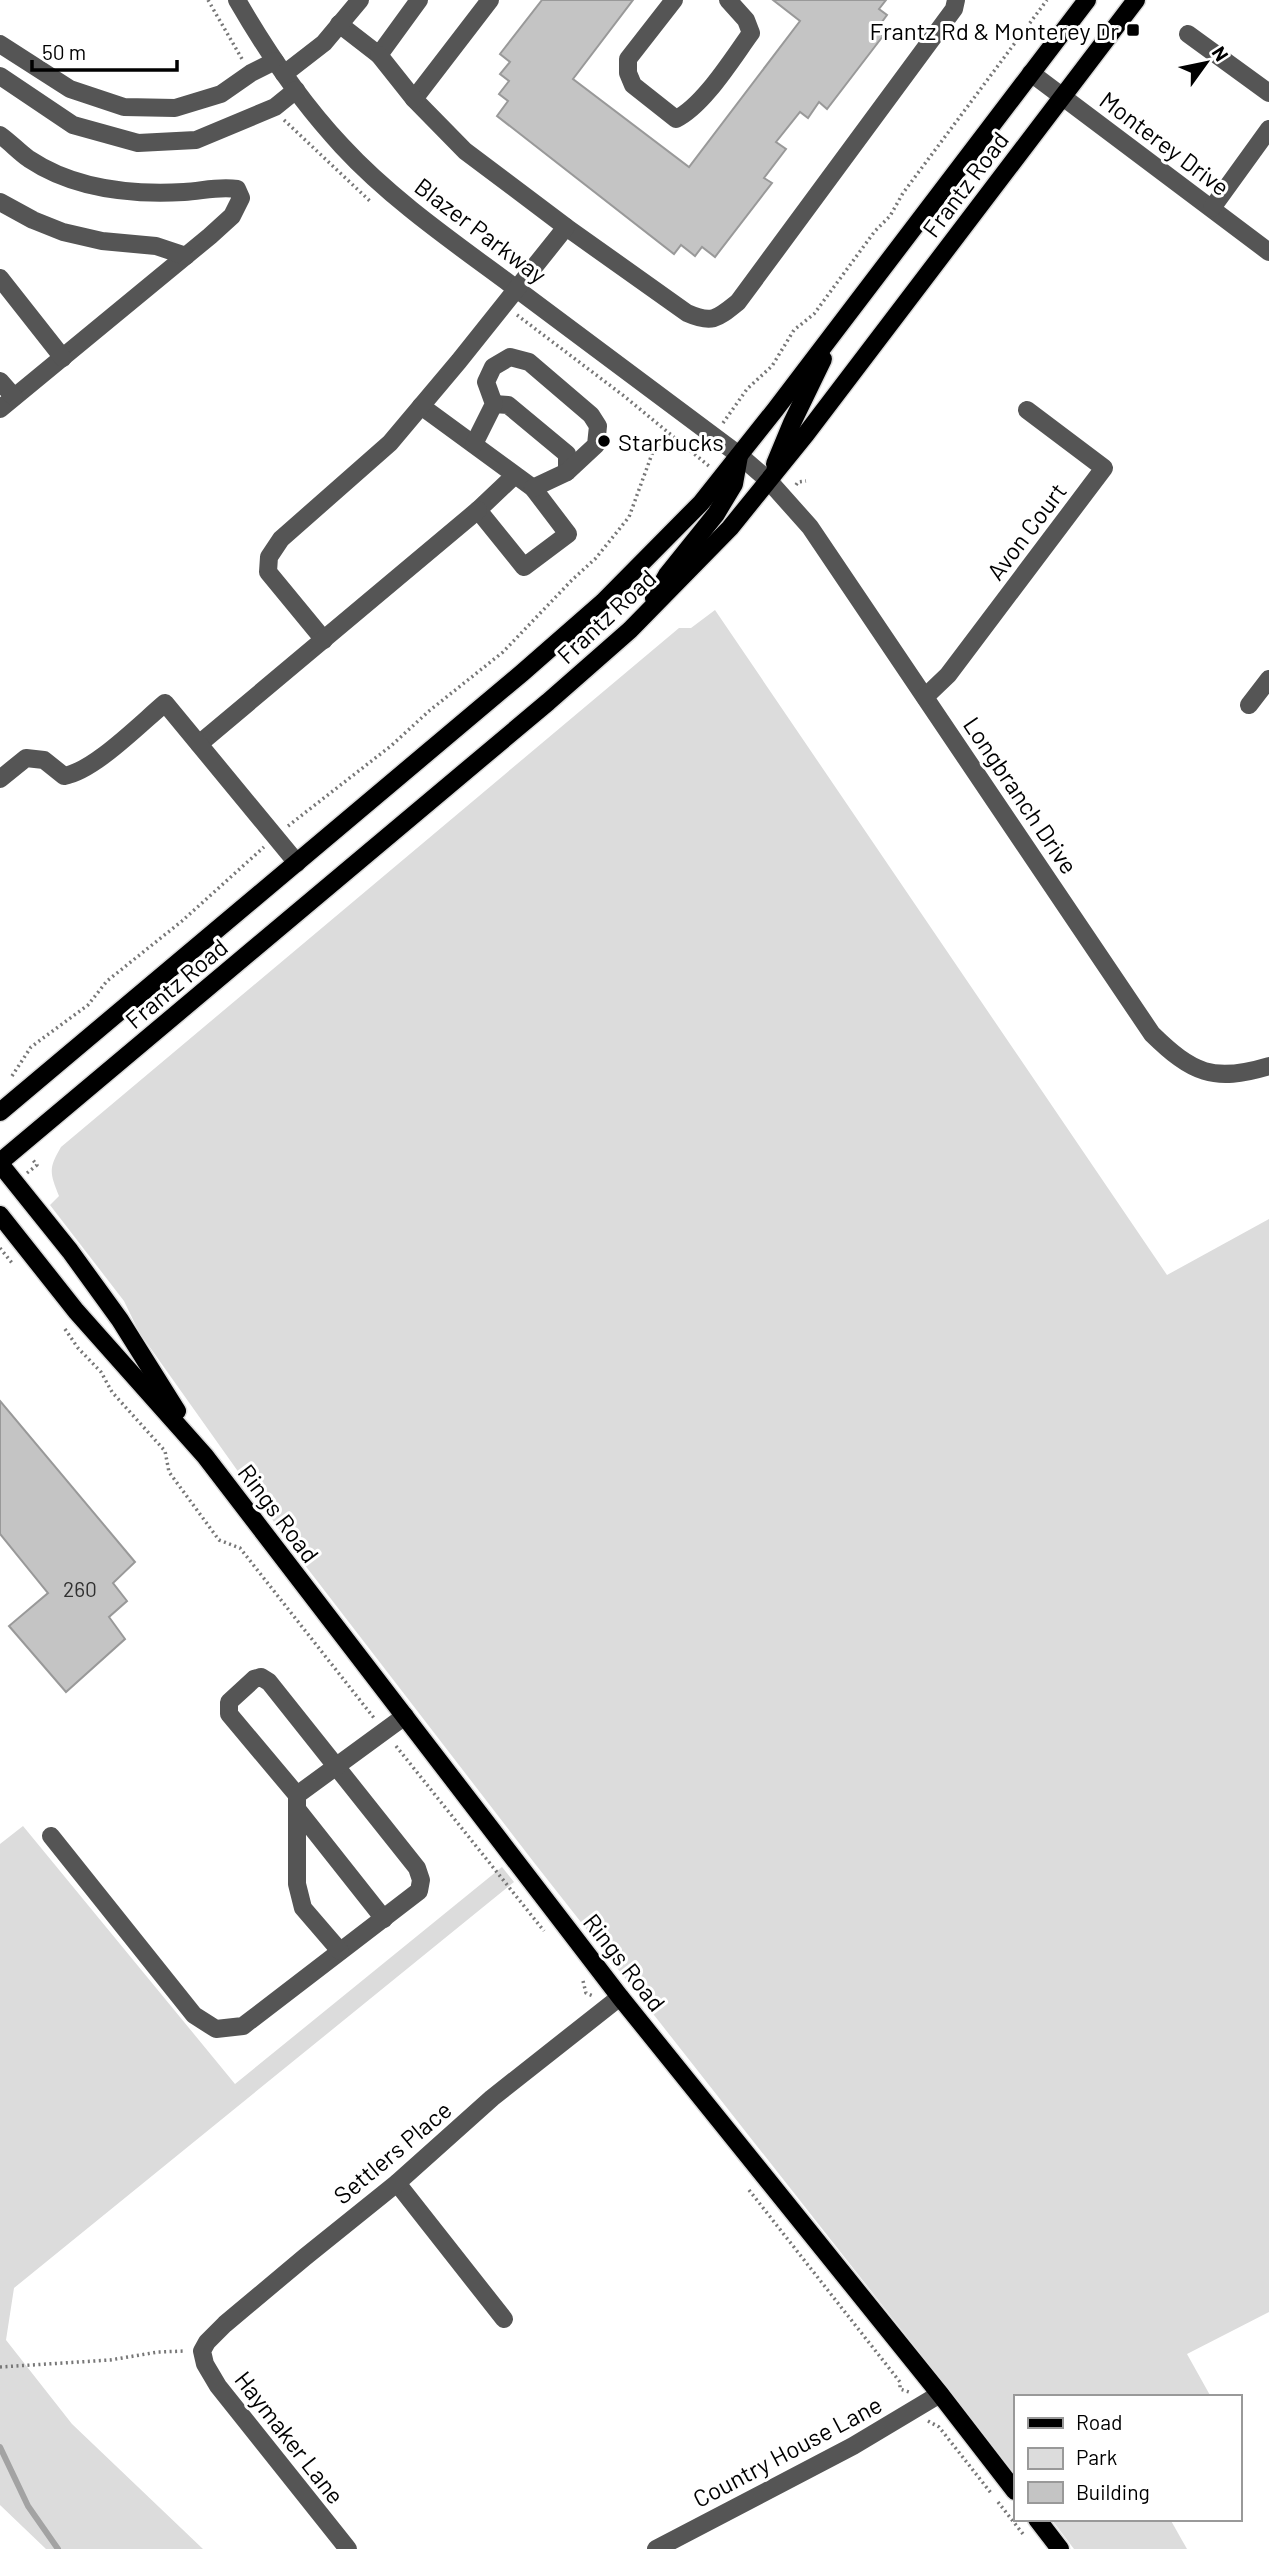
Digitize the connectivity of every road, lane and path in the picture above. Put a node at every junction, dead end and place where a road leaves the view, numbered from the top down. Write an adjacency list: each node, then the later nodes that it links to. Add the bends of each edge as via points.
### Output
1 (237, 0): 15 (street, Blazer Parkway)
2 (359, 0): 11 (street)
3 (419, 0): 14 (street)
4 (490, 0): 21 (street)
5 (674, 0): 6 (street, via 628,59 628,73 634,85 676,119 704,94 751,33)
6 (728, 0)
7 (956, 0): 26 (street, via 954,9 738,302 722,316 704,320 687,313)
8 (1047, 0): 40 (path, via 890,216)
9 (1087, 0): 16 (main road, Frantz Road)
10 (1136, 0): 20 (main road, Frantz Road)
11 (340, 24): 14 (street); 15 (street, via 324,43)
12 (1188, 34): 19 (street)
13 (0, 44): 15 (street, via 70,89 124,107 175,108 221,94 251,73)
14 (379, 55): 21 (street)
15 (279, 67): 18 (street, Blazer Parkway)
16 (1031, 73): 20 (street, Monterey Drive); 31 (main road, Frantz Road)
17 (0, 76): 18 (street, via 73,124 138,143 195,139 275,107)
18 (296, 90): 30 (street, Blazer Parkway, via 366,171)
19 (1269, 93)
20 (1061, 97): 25 (street, Monterey Drive); 46 (main road, Frantz Road)
21 (414, 99): 26 (street, via 465,151)
22 (1269, 129): 25 (street)
23 (0, 135): 28 (street, via 28,159 71,181 121,191 237,189 241,198 232,216)
24 (0, 202): 28 (street, via 63,232 156,246)
25 (1212, 208): 27 (street, Monterey Drive)
26 (566, 227): 30 (street)
27 (1269, 252)
28 (186, 256): 32 (street)
29 (0, 278): 32 (street)
30 (516, 289): 36 (street); 40 (street, Blazer Parkway)
31 (838, 327): 42 (main road, Frantz Road); 46 (main road)
32 (64, 358): 34 (street)
33 (0, 380): 34 (street)
34 (15, 397): 37 (street)
35 (494, 404): 41 (street); 44 (street, via 508,405 567,454); 44 (street, via 486,382 493,366 510,357 529,362 592,415 597,426 596,445)
36 (421, 406): 41 (street); 50 (street, via 390,443 281,539 269,557 268,572)
37 (0, 409)
38 (1027, 410): 52 (street, Avon Court, via 1104,468 948,675)
39 (667, 433): 56 (path, via 652,454 629,517 596,558 503,652)
40 (713, 436): 42 (street, Blazer Parkway); 43 (path)
41 (474, 444): 45 (street)
42 (739, 455): 46 (street, Blazer Parkway); 49 (main road, via 734,484 667,575); 57 (main road, Frantz Road, via 701,503 603,602)
43 (695, 457)
44 (567, 472): 47 (street)
45 (515, 475): 47 (street); 48 (street)
46 (769, 481): 49 (main road, Frantz Road); 52 (street, Longbranch Drive, via 810,527)
47 (533, 488): 48 (street, via 568,534 524,567)
48 (478, 510): 50 (street)
49 (641, 619): 61 (main road, Frantz Road)
50 (324, 640): 54 (street)
51 (1269, 679): 53 (street)
52 (925, 697): 58 (street, Longbranch Drive, via 1152,1034 1179,1060 1213,1073)
53 (1249, 705)
54 (199, 744): 55 (street, via 165,703 77,774 64,776 44,760 26,758); 56 (street)
55 (0, 779)
56 (276, 837): 57 (street); 59 (path, via 107,981 88,1005 31,1047)
57 (297, 863): 60 (main road, Frantz Road)
58 (1269, 1066)
59 (7, 1082)
60 (0, 1112)
61 (0, 1163): 66 (main road, Rings Road, via 120,1320)
62 (0, 1214): 66 (main road, Rings Road, via 76,1311)
63 (0, 1248): 64 (path)
64 (16, 1268)
65 (65, 1328): 68 (path, via 112,1392 165,1451 169,1472 219,1541 240,1548)
66 (205, 1456): 67 (main road, Rings Road)
67 (405, 1716): 68 (street); 76 (main road, Rings Road)
68 (384, 1731): 69 (street); 73 (path)
69 (336, 1768): 70 (street); 70 (street, via 269,1682 254,1679 229,1702 229,1714); 72 (street, via 417,1868 421,1880 419,1891)
70 (297, 1802): 72 (street); 74 (street, via 297,1884 303,1908)
71 (51, 1836): 74 (street, via 194,2015 216,2029 243,2026)
72 (384, 1919): 74 (street)
73 (544, 1931)
74 (341, 1951)
75 (577, 1973): 77 (path, via 586,1993)
76 (620, 1997): 77 (street, Settlers Place); 83 (main road, Rings Road)
77 (604, 2009): 78 (street, Settlers Place, via 492,2098)
78 (397, 2183): 80 (street); 81 (street, Settlers Place, via 225,2324)
79 (749, 2189): 84 (path, via 900,2382 900,2389 907,2390)
80 (504, 2319)
81 (202, 2351): 82 (path); 88 (street, Haymaker Lane, via 218,2386)
82 (0, 2367)
83 (940, 2394): 84 (street, Country House Lane); 85 (main road, Rings Road)
84 (920, 2406): 87 (path, via 929,2415 928,2423 939,2427); 89 (street, Country House Lane)
85 (1014, 2490)
86 (1039, 2521): 90 (main road)
87 (1029, 2542)
88 (348, 2549)
89 (656, 2549)
90 (1060, 2549)

